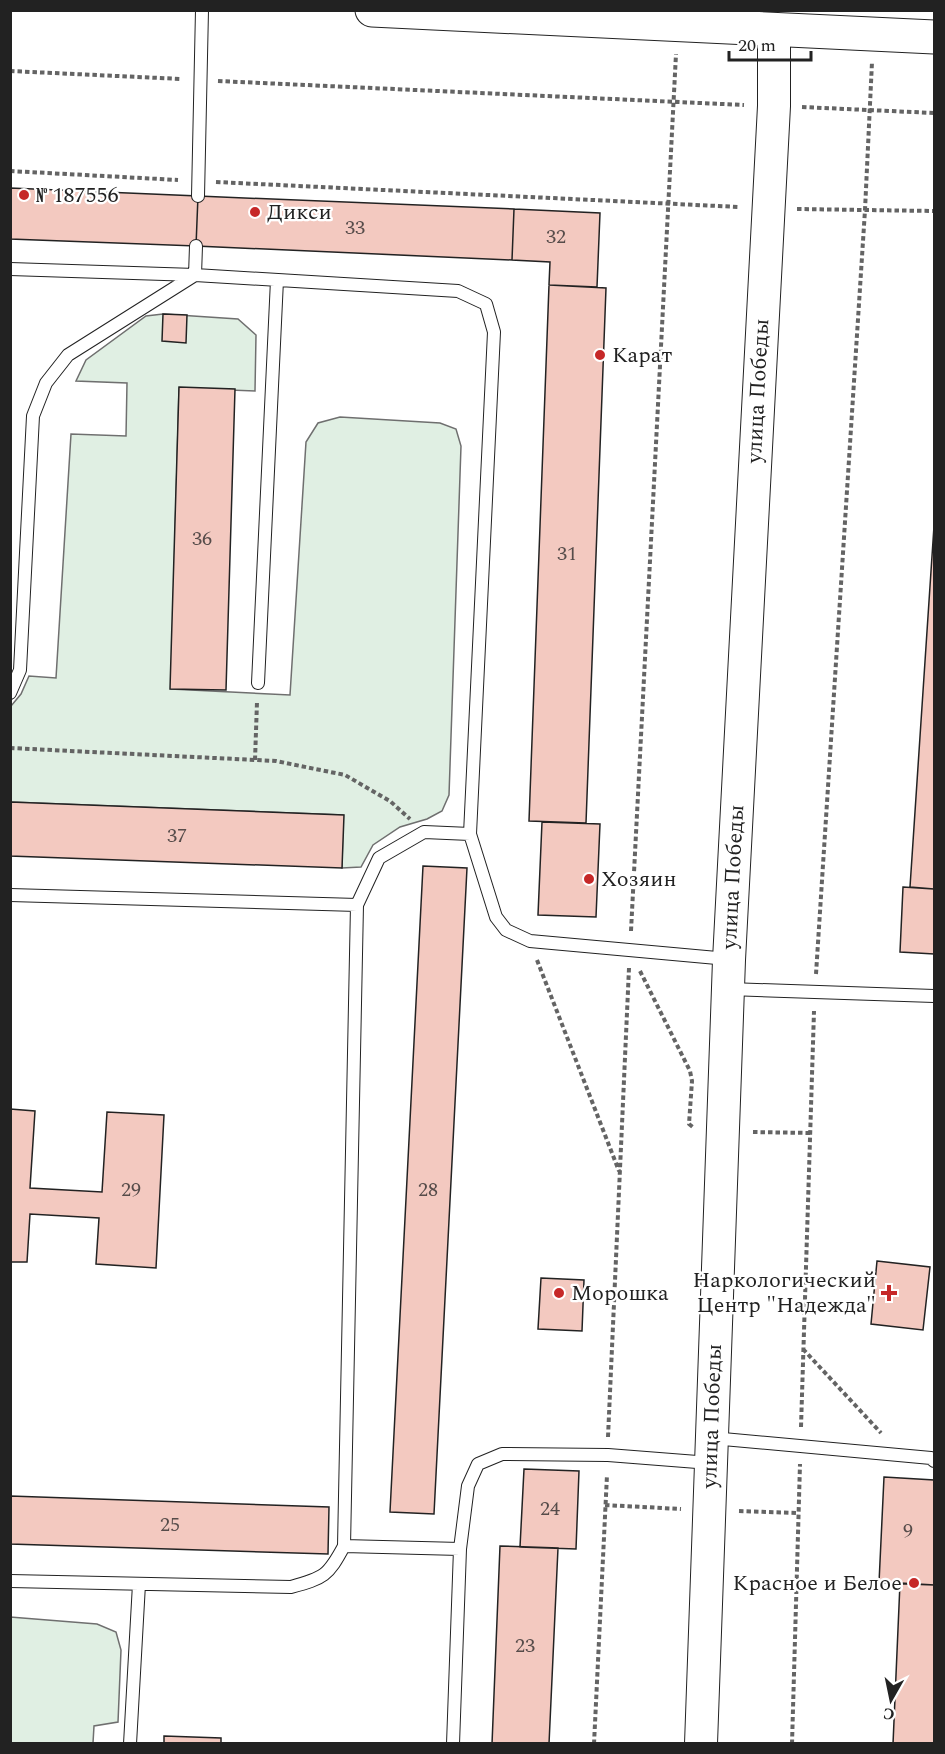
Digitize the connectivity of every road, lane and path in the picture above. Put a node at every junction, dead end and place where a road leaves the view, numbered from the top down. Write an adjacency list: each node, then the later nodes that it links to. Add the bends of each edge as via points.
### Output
1 (202, 10): 8 (lane)
2 (372, 10): 4 (main road)
3 (774, 20): 4 (main road); 5 (main road); 10 (street, улица Победы)
4 (678, 25): 9 (path)
5 (874, 34): 6 (main road); 11 (path)
6 (934, 37)
7 (10, 71): 8 (path)
8 (201, 80): 9 (path); 14 (lane)
9 (674, 101): 10 (path); 16 (path)
10 (774, 106): 11 (path); 17 (street, улица Победы)
11 (869, 110): 12 (path); 18 (path)
12 (934, 113)
13 (10, 171): 14 (path)
14 (198, 181): 15 (lane); 16 (path)
15 (198, 196)
16 (669, 204): 17 (path); 33 (path)
17 (767, 208): 18 (path); 34 (street, улица Победы)
18 (865, 210): 19 (path); 35 (path)
19 (934, 211)
20 (196, 246): 22 (lane)
21 (10, 269): 22 (lane)
22 (195, 275): 23 (lane); 25 (lane, via 68,355 46,383 33,416 20,670)
23 (277, 280): 24 (lane); 29 (lane, via 458,291 486,304 494,332)
24 (258, 683): 27 (path)
25 (10, 693)
26 (10, 748): 27 (path)
27 (255, 760): 28 (path, via 345,776 390,801)
28 (424, 832): 29 (lane); 31 (lane, via 379,858)
29 (470, 834): 32 (lane, via 496,917 506,930)
30 (10, 895): 31 (lane)
31 (357, 905): 44 (lane)
32 (530, 941): 33 (lane); 37 (path)
33 (630, 951): 34 (lane); 37 (path)
34 (729, 974): 35 (lane); 40 (street, улица Победы)
35 (815, 993): 36 (lane); 38 (path)
36 (934, 996)
37 (620, 1175): 41 (path)
38 (803, 1349): 39 (path); 42 (path)
39 (800, 1446): 40 (lane); 42 (lane); 52 (path)
40 (710, 1451): 41 (lane); 51 (street, улица Победы)
41 (608, 1455): 45 (lane, via 502,1454 478,1464 468,1486); 50 (path)
42 (902, 1456): 43 (lane)
43 (934, 1461)
44 (344, 1546): 45 (lane); 47 (lane, via 330,1571 314,1581 291,1587)
45 (460, 1549): 49 (lane)
46 (10, 1581): 47 (lane)
47 (139, 1584): 48 (lane)
48 (130, 1743)
49 (453, 1743)
50 (594, 1743)
51 (701, 1743)
52 (792, 1743)

